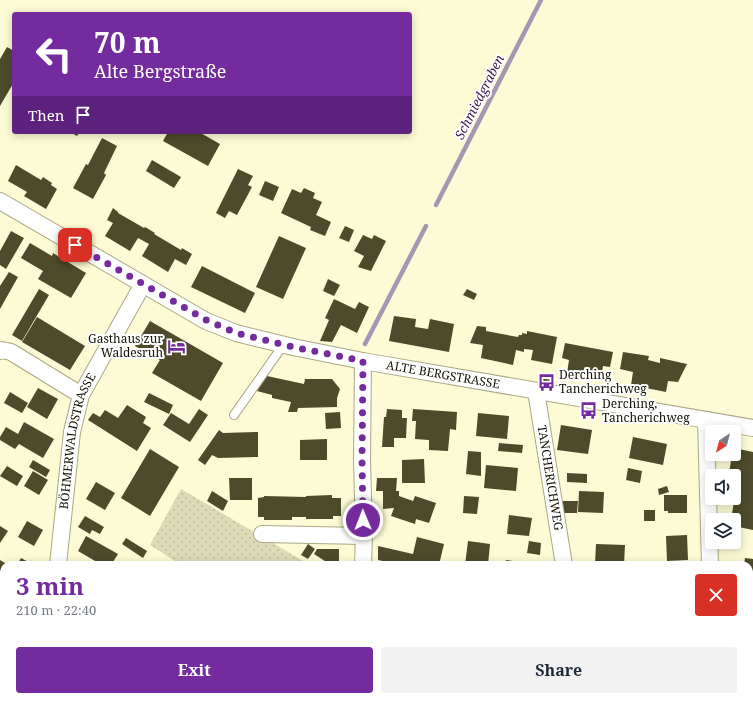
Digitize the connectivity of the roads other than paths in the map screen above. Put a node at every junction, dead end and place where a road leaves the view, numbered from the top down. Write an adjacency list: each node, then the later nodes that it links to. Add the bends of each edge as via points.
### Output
1 (0, 201): 2 (street, ALTE BERGSTRASSE)
2 (143, 284): 3 (street, ALTE BERGSTRASSE, via 206,320 236,333); 7 (street, BÖHMERWALDSTRASSE)
3 (284, 344): 5 (street, ALTE BERGSTRASSE); 8 (lane)
4 (0, 351): 7 (street, via 11,352)
5 (363, 361): 6 (street, ALTE BERGSTRASSE); 12 (street)
6 (536, 391): 9 (street, ALTE BERGSTRASSE); 15 (street, TANCHERICHWEG)
7 (81, 395): 13 (street, BÖHMERWALDSTRASSE, via 72,432)
8 (234, 415)
9 (706, 420): 10 (street, ALTE BERGSTRASSE); 16 (street)
10 (753, 428)
11 (262, 534): 12 (street)
12 (364, 536): 14 (street)
13 (58, 561)
14 (363, 561)
15 (563, 561)
16 (710, 561)

